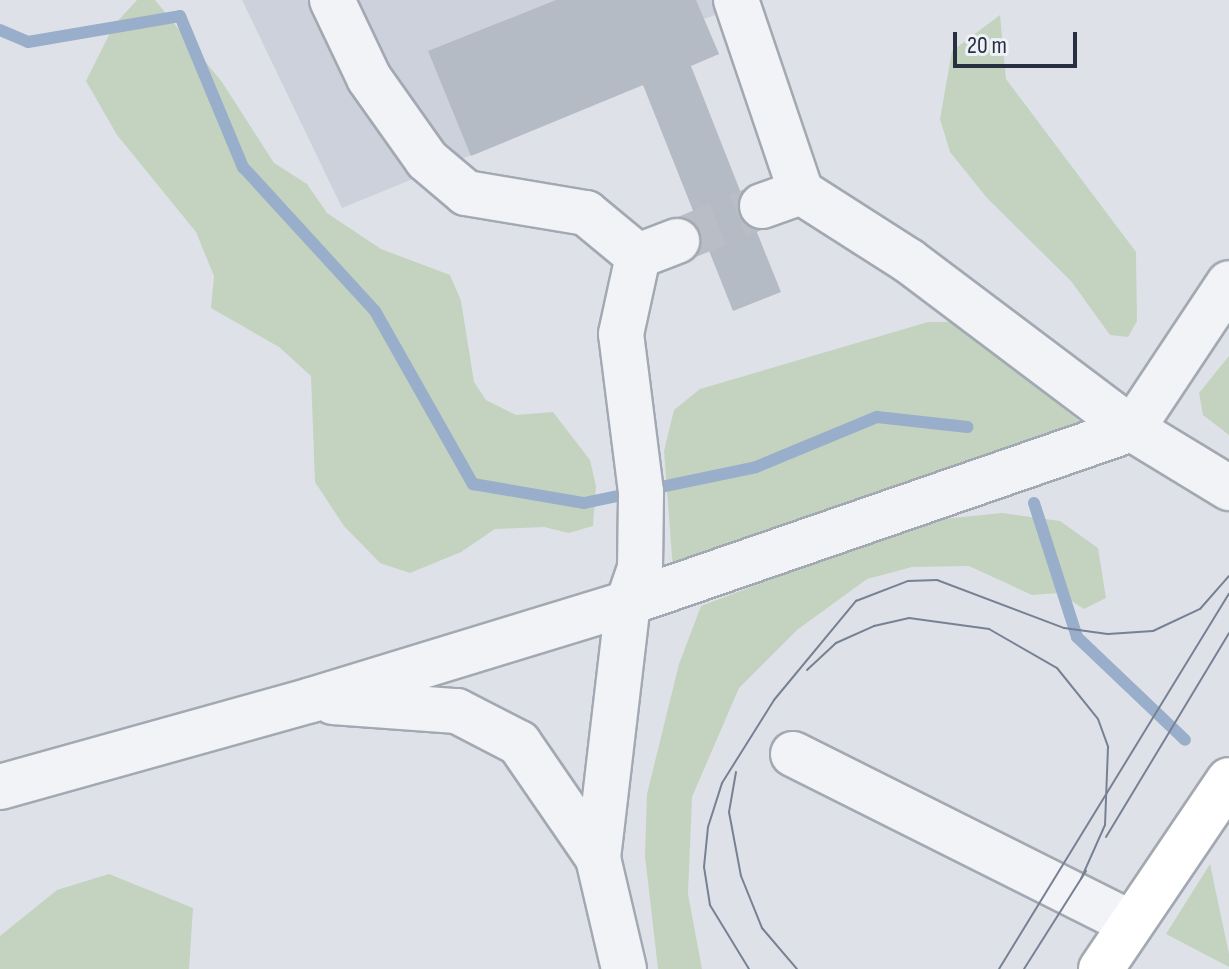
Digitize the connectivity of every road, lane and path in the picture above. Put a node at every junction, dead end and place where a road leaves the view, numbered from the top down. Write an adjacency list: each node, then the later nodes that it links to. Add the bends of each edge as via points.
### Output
1 (332, 0): 6 (street, via 378,89 427,160 466,193 586,213 657,248 621,334 641,492 640,568)
2 (736, 0): 4 (street, via 781,199 909,261)
3 (1229, 283): 4 (street)
4 (1132, 429): 5 (street); 6 (street)
5 (1229, 488)
6 (628, 603): 7 (street); 11 (street)
7 (311, 700): 10 (street); 11 (street, via 457,711 519,743)
8 (793, 754): 12 (street)
9 (1229, 780): 12 (main road)
10 (0, 787)
11 (598, 858): 13 (street)
12 (1131, 923): 14 (main road)
13 (624, 969)
14 (1101, 969)

